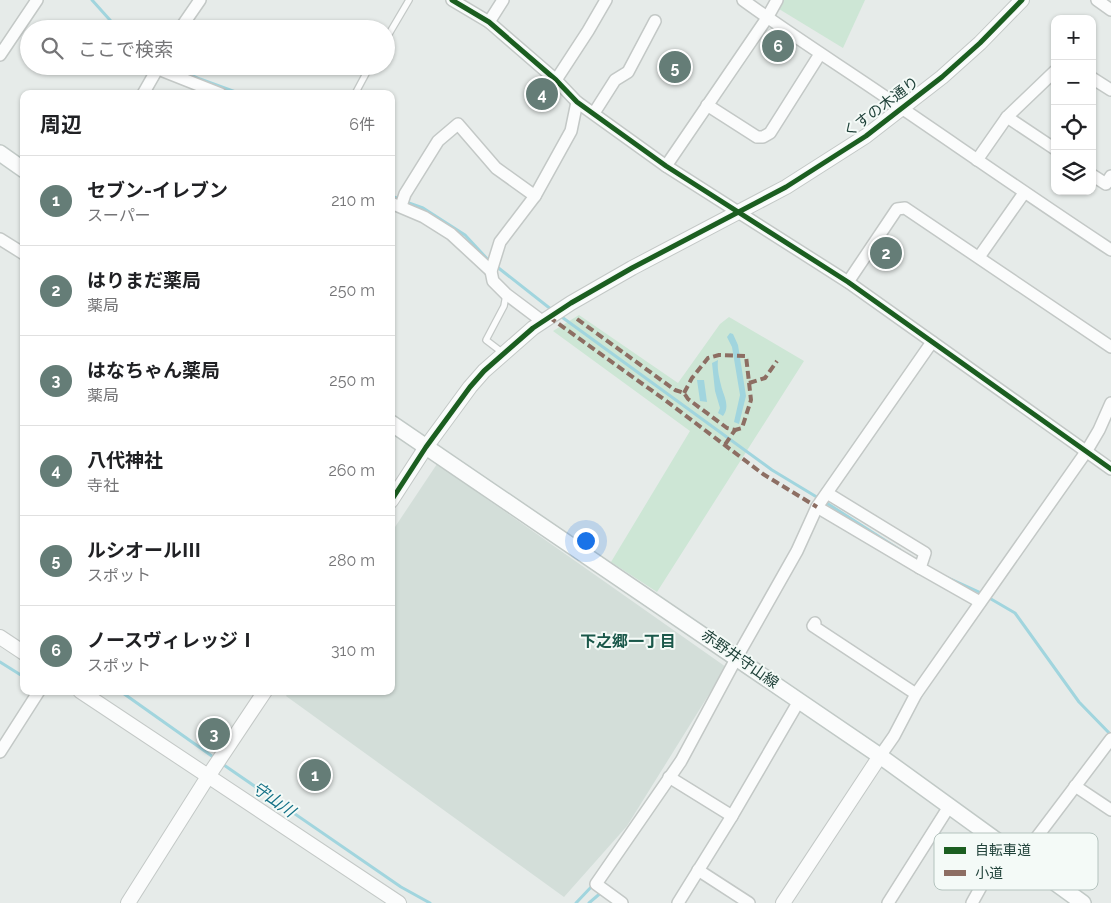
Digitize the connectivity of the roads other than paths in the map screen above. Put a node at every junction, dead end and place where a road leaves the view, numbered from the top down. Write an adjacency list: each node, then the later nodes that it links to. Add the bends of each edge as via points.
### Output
1 (37, 0): 13 (street)
2 (200, 0): 14 (street)
3 (410, 0): 17 (lane)
4 (452, 0): 16 (street)
5 (503, 0): 16 (street)
6 (606, 0): 25 (street)
7 (743, 0): 12 (street)
8 (776, 0): 12 (street)
9 (1022, 0): 33 (street, くすの木通り, via 980,44)
10 (1097, 0): 11 (street)
11 (1111, 10)
12 (767, 18): 19 (street); 32 (street)
13 (24, 20)
14 (186, 20)
15 (655, 21): 34 (street, via 628,72 615,80)
16 (489, 22): 25 (street)
17 (395, 24)
18 (20, 25): 20 (street)
19 (820, 54): 32 (street, via 770,133 763,137 757,137); 33 (street)
20 (0, 55)
21 (1051, 74): 35 (street)
22 (155, 75): 27 (street)
23 (176, 75): 28 (street)
24 (366, 75): 29 (lane)
25 (556, 80): 31 (street)
26 (1096, 81): 30 (street)
27 (145, 90)
28 (211, 90)
29 (358, 90)
30 (1111, 90)
31 (577, 102): 34 (street); 44 (street, via 571,131)
32 (708, 105): 39 (street)
33 (902, 108): 38 (street); 46 (street, くすの木通り, via 827,162)
34 (594, 113): 39 (street)
35 (1007, 117): 36 (street); 38 (street)
36 (1051, 147)
37 (0, 153): 40 (main road)
38 (977, 160): 43 (street)
39 (666, 166): 46 (street)
40 (20, 167)
41 (1111, 176): 42 (street, via 1106,184)
42 (1096, 178)
43 (1024, 193): 48 (street); 50 (street)
44 (535, 196): 45 (street, via 496,168 458,124 438,140); 51 (street, via 500,242)
45 (400, 201): 51 (street, via 451,234)
46 (738, 213): 52 (street); 54 (street, くすの木通り, via 632,268)
47 (0, 239): 49 (street)
48 (1111, 250)
49 (20, 252)
50 (979, 257): 52 (street, via 905,208 897,209); 56 (street)
51 (492, 267): 53 (street, via 493,280)
52 (848, 282): 55 (street)
53 (506, 294): 54 (street); 57 (lane, via 504,306 486,340)
54 (542, 321): 57 (street, くすの木通り)
55 (932, 342): 61 (street); 63 (street)
56 (1111, 347)
57 (504, 354): 60 (street, くすの木通り, via 470,387)
58 (1111, 403): 61 (street)
59 (395, 426): 60 (main road, 赤野井守山線)
60 (426, 447): 64 (street, くすの木通り); 73 (main road, 赤野井守山線)
61 (1086, 452): 62 (street); 69 (street)
62 (1111, 469)
63 (827, 493): 65 (street); 66 (street)
64 (395, 494)
65 (816, 507): 67 (street); 73 (street, via 797,551)
66 (883, 529): 67 (street); 68 (street, via 925,553)
67 (876, 542): 68 (street)
68 (920, 568): 69 (street)
69 (980, 602): 74 (street)
70 (815, 623): 74 (street, via 813,626)
71 (0, 637): 72 (street)
72 (20, 650)
73 (737, 657): 78 (main road, 赤野井守山線); 83 (street, via 681,761)
74 (916, 694): 81 (street)
75 (36, 695): 80 (street)
76 (86, 695): 82 (street)
77 (262, 695): 82 (street)
78 (799, 701): 81 (main road, 赤野井守山線); 87 (street)
79 (1111, 739): 84 (street)
80 (0, 752)
81 (880, 756): 85 (main road, 赤野井守山線); 98 (street)
82 (209, 776): 93 (street); 94 (street)
83 (669, 777): 87 (street); 95 (street, via 596,884)
84 (1076, 786): 86 (street); 89 (street)
85 (950, 805): 88 (main road, 赤野井守山線); 99 (street)
86 (1111, 810)
87 (732, 816): 90 (street)
88 (988, 833)
89 (1040, 833)
90 (698, 870): 96 (street); 97 (street)
91 (979, 890): 100 (street)
92 (1065, 890): 101 (main road, 赤野井守山線)
93 (128, 903)
94 (399, 903)
95 (622, 903)
96 (678, 903)
97 (749, 903)
98 (783, 903)
99 (888, 903)
100 (972, 903)
101 (1083, 903)

